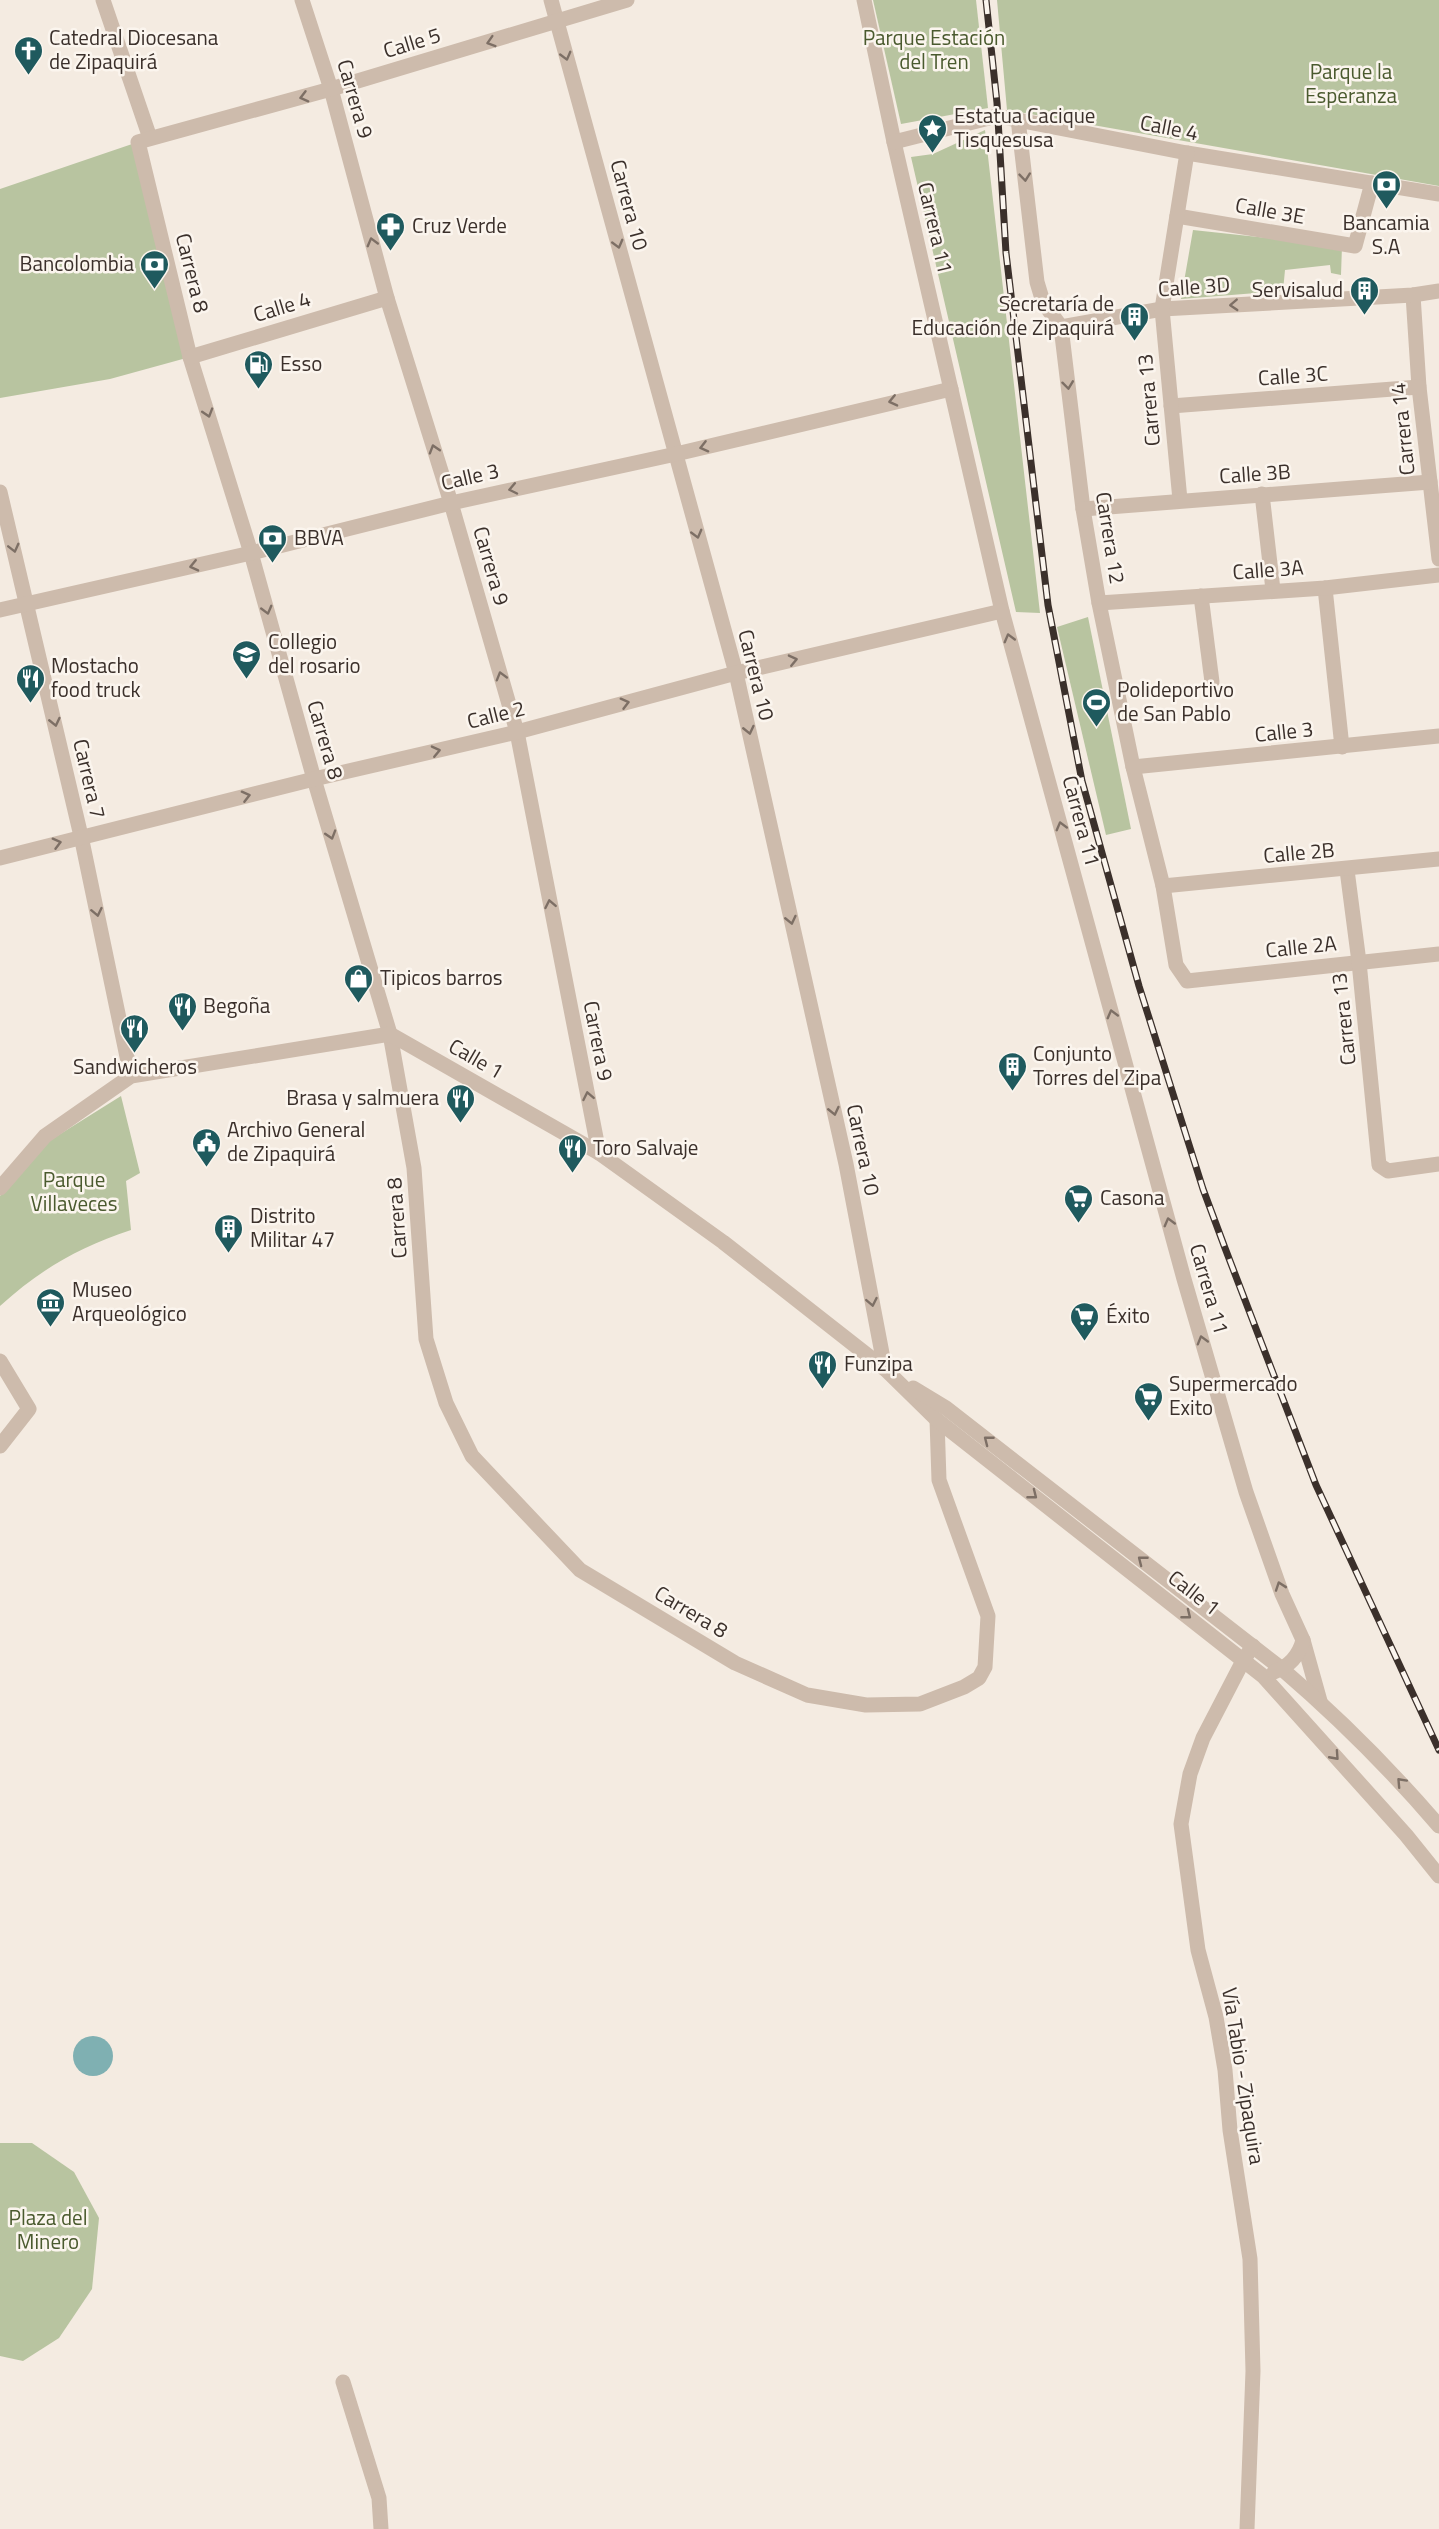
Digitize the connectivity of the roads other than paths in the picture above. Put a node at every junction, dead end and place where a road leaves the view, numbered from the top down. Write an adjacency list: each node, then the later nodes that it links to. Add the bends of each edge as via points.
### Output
1 (103, 0): 9 (street, Carrera 8)
2 (302, 0): 7 (street, Carrera 9)
3 (551, 0): 6 (street, Carrera 10)
4 (627, 0): 6 (street, Calle 5)
5 (864, 0): 10 (street, Carrera 11)
6 (557, 22): 7 (street, Calle 5, one-way to 7); 25 (street, Carrera 10, one-way to 25)
7 (331, 89): 9 (street, Calle 5, one-way to 9); 17 (street, Carrera 9, one-way to 7)
8 (1018, 119): 10 (street, Calle 4, via 998,116); 11 (street, Calle 4); 19 (street, Carrera 12, one-way to 19, via 1039,292)
9 (144, 140): 20 (street, Carrera 8)
10 (894, 142): 22 (street, Carrera 11)
11 (1187, 153): 12 (street, Calle 4); 14 (street, Carrera 13)
12 (1372, 183): 13 (street, Calle 4); 14 (street, Calle 3E, via 1355,246)
13 (1439, 194)
14 (1177, 216): 18 (street, Carrera 13)
15 (1439, 291): 16 (street, Calle 3D)
16 (1413, 295): 18 (street, Calle 3D, one-way to 18); 21 (street, Carrera 14)
17 (387, 298): 20 (street, Calle 4); 30 (street, Carrera 9, one-way to 17)
18 (1162, 309): 19 (street, Calle 3D); 23 (street, Carrera 13)
19 (1061, 327): 31 (street, Carrera 12, one-way to 31)
20 (190, 357): 32 (street, Carrera 8, one-way to 32)
21 (1419, 387): 23 (street, Calle 3C); 24 (street, Carrera 14)
22 (951, 389): 25 (street, Calle 3, one-way to 25); 41 (street, Carrera 11)
23 (1171, 406): 29 (street, Carrera 13)
24 (1433, 443): 26 (street, Carrera 14)
25 (676, 454): 30 (street, Calle 3, one-way to 30); 42 (street, Carrera 10, one-way to 42)
26 (1430, 482): 28 (street, Calle 3B); 33 (street, Carrera 14)
27 (0, 492): 39 (street, Carrera 7, one-way to 39)
28 (1262, 494): 29 (street, Calle 3B); 36 (street)
29 (1180, 501): 31 (street, Calle 3B)
30 (451, 503): 32 (street, Calle 3); 44 (street, Carrera 9, one-way to 30)
31 (1083, 509): 38 (street, Carrera 12)
32 (251, 553): 39 (street, Calle 3, one-way to 39); 48 (street, Carrera 8, one-way to 48)
33 (1439, 559)
34 (1439, 575): 35 (street, Calle 3A)
35 (1325, 588): 36 (street, Calle 3A); 46 (street)
36 (1273, 590): 37 (street, Calle 3A)
37 (1201, 596): 38 (street, Calle 3A); 43 (street)
38 (1099, 603): 47 (street, Carrera 12)
39 (28, 604): 40 (street, Calle 3); 49 (street, Carrera 7, one-way to 49)
40 (0, 610)
41 (1002, 611): 42 (street, Calle 2, one-way to 41); 66 (street, Carrera 11, one-way to 41, via 1282,1594 1239,1470)
42 (736, 673): 44 (street, Calle 2, one-way to 42); 63 (street, Carrera 10, one-way to 63)
43 (1212, 682)
44 (517, 732): 48 (street, Calle 2, one-way to 44); 59 (street, Carrera 9, one-way to 44)
45 (1439, 736): 46 (street, Calle 3)
46 (1342, 747): 47 (street, Calle 3)
47 (1133, 767): 53 (street, Carrera 12)
48 (314, 779): 49 (street, Calle 2, one-way to 48); 57 (street, Carrera 8, one-way to 57)
49 (81, 836): 50 (street, Calle 2, one-way to 49); 58 (street, Carrera 7, one-way to 58)
50 (0, 858)
51 (1439, 859): 52 (street, Calle 2B)
52 (1347, 870): 53 (street, Calle 2B); 55 (street, Carrera 13)
53 (1163, 886): 56 (street, Carrera 12)
54 (1439, 954): 55 (street, Calle 2A)
55 (1359, 962): 56 (street, Calle 2A, via 1186,981); 60 (street, Carrera 13, via 1379,1165 1388,1171)
56 (1176, 966)
57 (390, 1034): 58 (street); 59 (street, Calle 1); 64 (street, Carrera 8, via 414,1168 426,1339 446,1403 472,1456 580,1570 735,1663 807,1695 866,1706 920,1704 964,1687 979,1678 985,1667 988,1616 939,1480)
58 (131, 1076): 61 (street, via 45,1136)
59 (599, 1153): 63 (street, Calle 1, via 723,1242)
60 (1439, 1164)
61 (0, 1188)
62 (0, 1361): 65 (street, via 29,1409)
63 (889, 1372): 64 (street, Calle 1); 67 (street, Calle 1, one-way to 63, via 946,1408)
64 (937, 1419): 68 (street, Calle 1, one-way to 68)
65 (0, 1446)
66 (1303, 1640): 69 (street, via 1296,1656); 71 (street, Carrera 11)
67 (1253, 1646): 68 (street, Vía Tabio - Zipaquira); 69 (street, Calle 1)
68 (1244, 1659): 70 (street, Calle 1); 76 (street, Vía Tabio - Zipaquira, via 1200,1747 1190,1774 1181,1824 1198,1950 1225,2070 1250,2259 1253,2371)
69 (1282, 1669): 70 (street); 71 (street, Calle 1)
70 (1263, 1676): 73 (street, Calle 1, one-way to 73)
71 (1320, 1701): 72 (street, Calle 1, one-way to 71)
72 (1439, 1826)
73 (1439, 1876)
74 (343, 2382): 75 (street, via 379,2498)
75 (381, 2529)
76 (1247, 2529)

